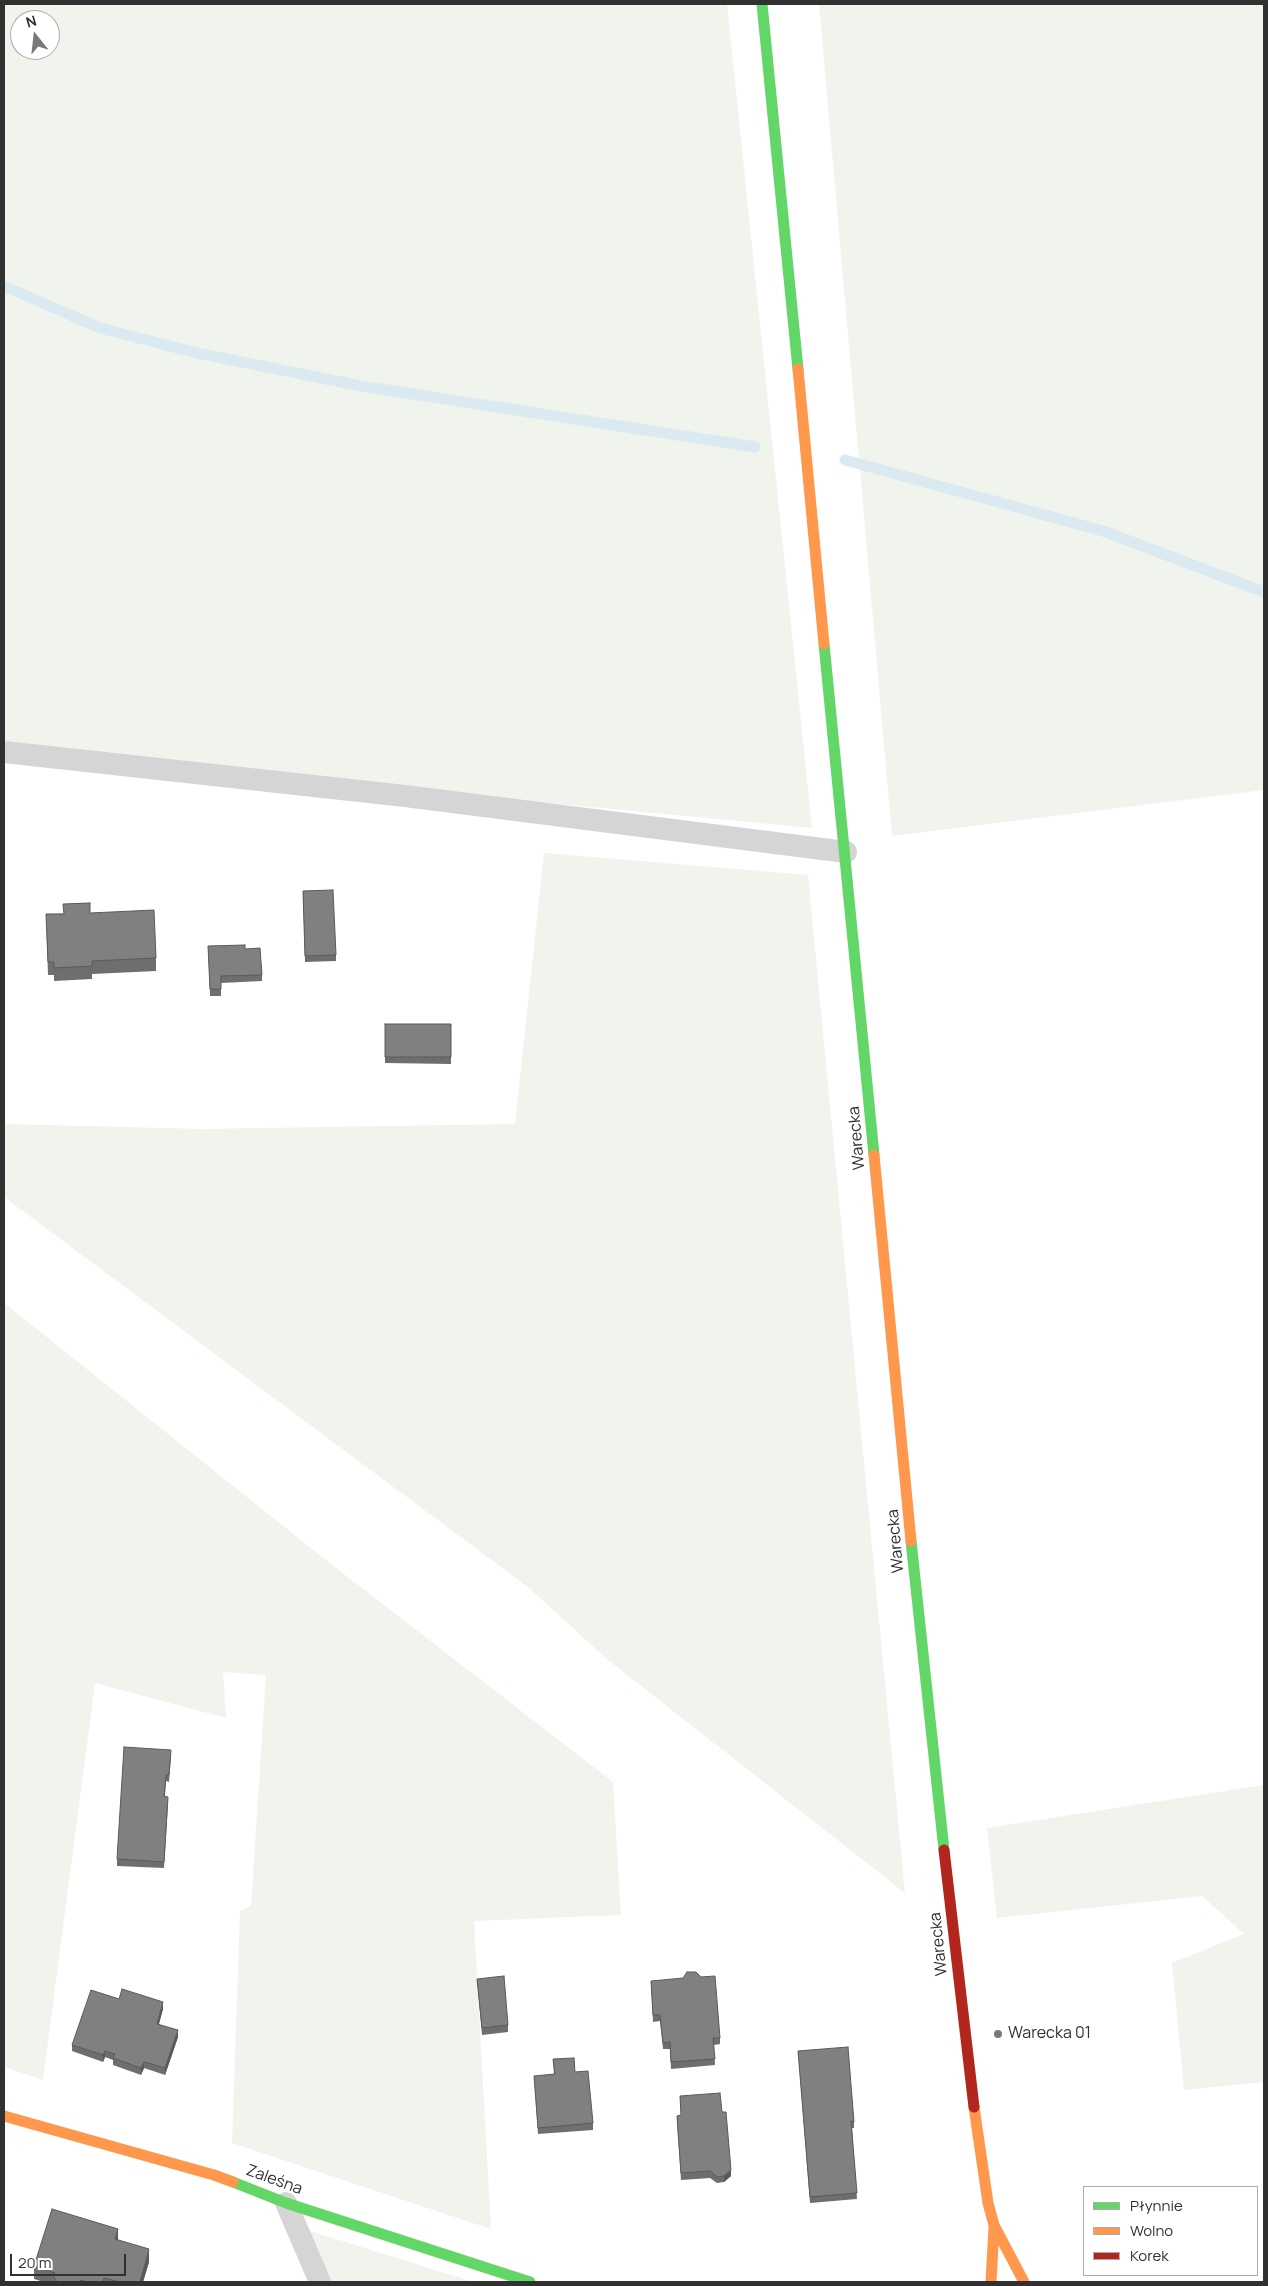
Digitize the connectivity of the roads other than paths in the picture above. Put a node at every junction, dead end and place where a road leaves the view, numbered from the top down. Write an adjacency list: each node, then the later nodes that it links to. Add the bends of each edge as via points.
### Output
1 (762, 4): 3 (street, Warecka)
2 (4, 752): 3 (lane, via 405,796)
3 (846, 852): 6 (street, Warecka, via 924,1660 970,2082)
4 (4, 2116): 5 (street, Zaleśna, via 214,2175)
5 (286, 2203): 7 (lane); 8 (street, Zaleśna)
6 (994, 2225): 9 (street, Warecka); 10 (street, Warecka)
7 (320, 2282)
8 (530, 2282)
9 (991, 2282)
10 (1024, 2282)

